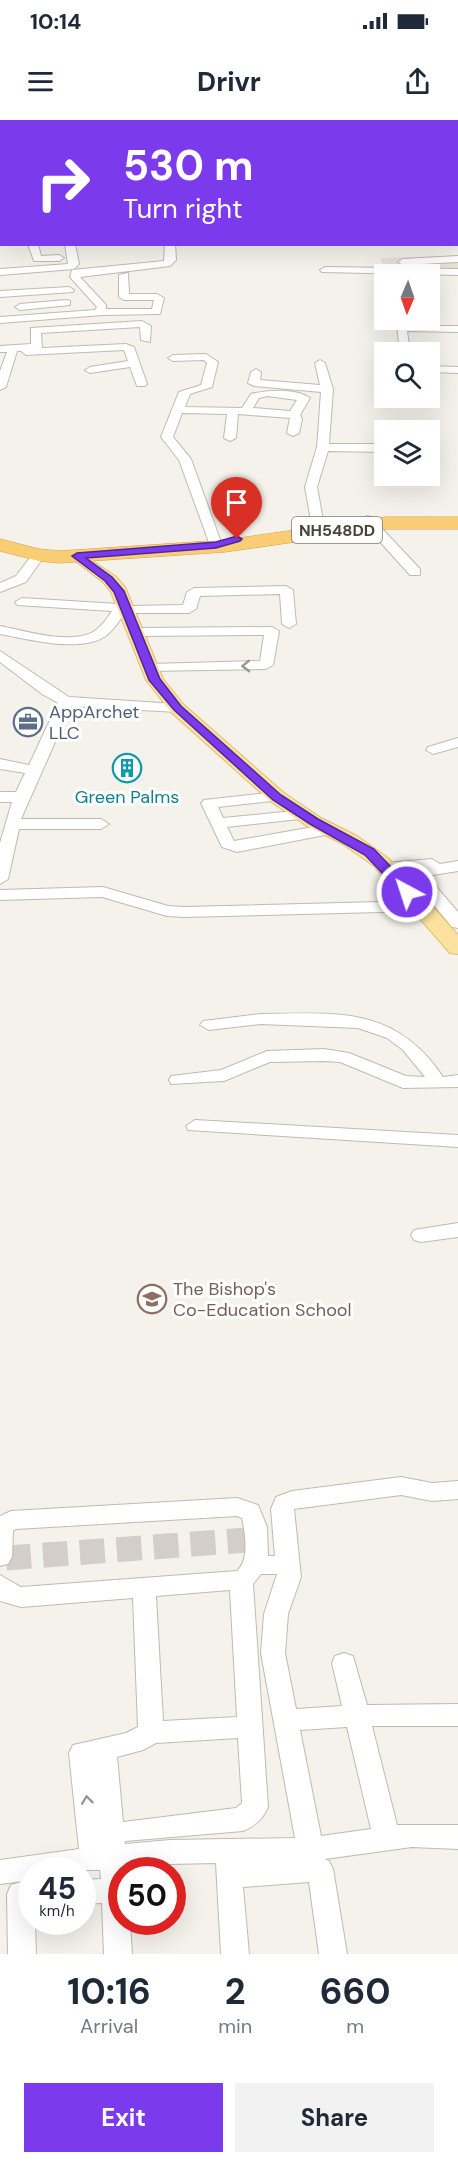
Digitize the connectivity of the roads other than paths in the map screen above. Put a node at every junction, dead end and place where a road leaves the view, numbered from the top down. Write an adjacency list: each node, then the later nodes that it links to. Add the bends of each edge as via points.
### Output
1 (34, 246): 4 (street, via 37,259)
2 (70, 246): 4 (street)
3 (170, 246): 15 (street, via 171,260 167,264 76,272 75,277 102,307)
4 (72, 257): 5 (street, via 71,267)
5 (29, 270): 7 (street); 10 (street)
6 (325, 270): 8 (street)
7 (0, 272)
8 (458, 272)
9 (124, 275): 15 (street, via 124,297 157,297 160,300 156,312)
10 (33, 282)
11 (69, 290): 12 (street)
12 (0, 294)
13 (63, 304): 14 (street, via 64,312 52,313 47,305 33,309)
14 (10, 307)
15 (101, 312): 16 (street)
16 (0, 320)
17 (57, 328): 19 (street, via 144,325); 21 (street, via 35,330); 21 (street, via 61,345)
18 (458, 329): 20 (street, via 401,328)
19 (146, 340)
20 (403, 342)
21 (37, 346): 23 (street)
22 (83, 348): 24 (street); 30 (street); 32 (street, via 128,348)
23 (0, 351): 24 (street)
24 (12, 352): 34 (street)
25 (173, 358): 36 (street, via 212,360 206,387 185,387)
26 (320, 363): 35 (street)
27 (130, 364): 30 (street)
28 (440, 369): 29 (street)
29 (458, 369)
30 (90, 370): 33 (street)
31 (256, 372): 35 (street, via 254,383)
32 (141, 384)
33 (94, 385)
34 (0, 387)
35 (327, 389): 42 (street)
36 (179, 410): 37 (street); 48 (street, via 167,437 185,459)
37 (233, 411): 38 (street); 41 (street)
38 (246, 411): 39 (street); 39 (street, via 255,396 267,393 304,398)
39 (294, 415): 40 (street)
40 (293, 433)
41 (230, 438)
42 (323, 447): 43 (street); 46 (street, via 311,487)
43 (374, 448)
44 (458, 521): 45 (highway, NH548DD)
45 (368, 523): 46 (highway, NH548DD); 48 (highway, NH548DD); 51 (street)
46 (318, 526): 48 (highway, NH548DD)
47 (0, 545): 49 (highway, NH548DD)
48 (216, 545): 50 (highway, NH548DD)
49 (39, 555): 50 (highway, NH548DD); 52 (street, via 21,579)
50 (77, 556): 55 (main road, via 113,584)
51 (415, 572)
52 (0, 588)
53 (22, 602): 55 (street)
54 (166, 613): 55 (street); 55 (street); 56 (street, via 191,613); 57 (street, via 189,609 194,592 286,590)
55 (129, 616): 58 (street, via 86,638 38,637); 59 (street); 62 (main road)
56 (197, 624)
57 (289, 624)
58 (0, 630)
59 (220, 630): 60 (street); 62 (street, one-way to 62, via 271,629 268,664)
60 (220, 646)
61 (0, 655): 63 (street, via 46,691)
62 (150, 668): 64 (main road)
63 (66, 701): 64 (street); 68 (street)
64 (177, 708): 71 (main road)
65 (458, 742): 66 (street)
66 (433, 750)
67 (0, 764): 68 (street)
68 (34, 770): 70 (street)
69 (0, 797): 70 (street)
70 (22, 797): 74 (street)
71 (277, 797): 72 (main road); 73 (street, via 209,803)
72 (303, 815): 73 (street); 76 (main road)
73 (217, 823): 76 (street, via 228,844 237,847)
74 (13, 824): 75 (street); 80 (street)
75 (101, 824)
76 (330, 830): 79 (main road, via 369,852)
77 (434, 865): 79 (street)
78 (458, 866): 83 (street, via 417,873)
79 (387, 868): 82 (main road)
80 (0, 879)
81 (0, 895): 82 (street, via 110,893 160,909 184,912)
82 (420, 906): 84 (main road)
83 (458, 923)
84 (458, 948)
85 (209, 1025): 88 (street, via 256,1019 370,1023 411,1046)
86 (178, 1080): 88 (street, via 224,1075 267,1057 324,1055 343,1057 403,1082)
87 (458, 1081): 88 (street)
88 (438, 1083)
89 (195, 1126): 90 (street)
90 (458, 1141)
91 (458, 1230): 92 (street)
92 (422, 1235)
93 (458, 1490): 95 (street, via 432,1492 401,1486 284,1503)
94 (2, 1558): 96 (street, via 2,1527 11,1520 237,1507 250,1511 254,1517)
95 (289, 1565): 96 (street); 102 (street, via 273,1632 273,1653)
96 (248, 1573): 98 (street); 103 (street)
97 (0, 1584): 98 (street, via 6,1593 21,1597)
98 (144, 1586): 104 (street)
99 (344, 1663): 101 (street)
100 (458, 1715): 101 (street)
101 (357, 1716): 102 (street); 107 (street)
102 (288, 1720): 108 (street)
103 (250, 1727): 104 (street); 105 (street, via 255,1807 250,1814 243,1819)
104 (151, 1732): 109 (street, via 133,1745 103,1748)
105 (129, 1832)
106 (458, 1837): 107 (street)
107 (387, 1839): 108 (street)
108 (310, 1849): 111 (street)
109 (103, 1858): 110 (street); 111 (street); 112 (street)
110 (96, 1861)
111 (228, 1863): 119 (street); 120 (street, via 320,1869)
112 (108, 1871)
113 (0, 1872): 114 (street)
114 (18, 1880)
115 (22, 1935): 117 (street)
116 (117, 1935): 118 (street)
117 (22, 1954)
118 (118, 1954)
119 (235, 1954)
120 (333, 1954)

